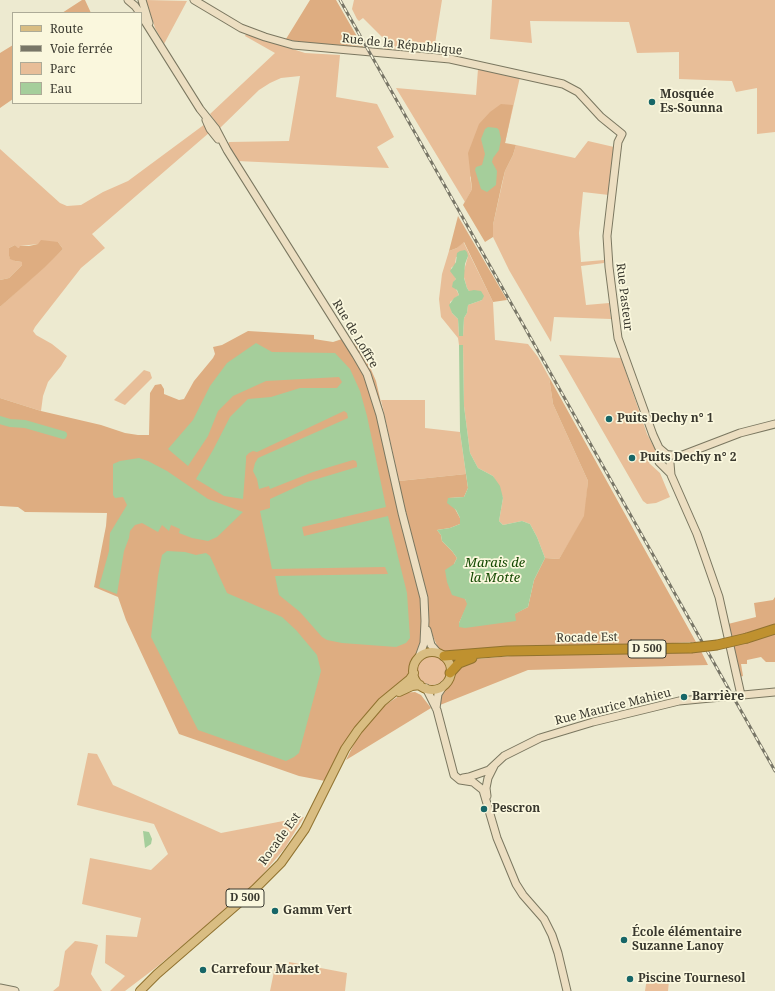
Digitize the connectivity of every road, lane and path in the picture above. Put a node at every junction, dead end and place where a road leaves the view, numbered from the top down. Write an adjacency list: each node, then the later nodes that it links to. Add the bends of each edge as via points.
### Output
1 (128, 0): 2 (street); 5 (street, Rue de Loffre)
2 (133, 0)
3 (142, 0): 7 (street, Rue de Loffre)
4 (194, 0): 8 (street, Rue de la République, via 241,28 293,45 446,58 562,84 578,92 601,117)
5 (139, 12)
6 (142, 17): 7 (street, Rue de Loffre)
7 (157, 40): 12 (street, Rue de Loffre, via 212,132 227,150 367,374 380,414 421,585)
8 (622, 134): 10 (street, Rue Pasteur, via 618,142 608,226 609,267 619,341 656,444 660,450)
9 (775, 424): 10 (street, via 740,433 680,456)
10 (668, 454): 11 (street, via 672,459); 11 (street, via 662,454 659,459 660,464)
11 (668, 465): 22 (street, via 697,534 719,597)
12 (425, 621): 15 (street, Rue de Loffre, via 430,643); 16 (street, Rue de Loffre, via 424,643)
13 (775, 629): 14 (highway, Rocade Est / D 500, bridge, via 717,645 691,648)
14 (493, 652): 15 (highway, D 500); 18 (highway, D 500, via 459,662)
15 (441, 655): 16 (main road, via 427,653); 18 (main road, via 449,664)
16 (419, 657): 17 (main road, via 414,665)
17 (414, 673): 20 (main road, via 416,680); 24 (main road, D 500)
18 (450, 673): 19 (main road)
19 (444, 685): 20 (main road, via 435,689); 23 (street, via 438,695)
20 (423, 686): 23 (street); 24 (main road, D 500, via 412,686 403,690)
21 (775, 692): 22 (street, Rue Maurice Mahieu)
22 (741, 695): 25 (street, Rue Maurice Mahieu, via 671,703 593,722 540,738 504,756)
23 (437, 710): 27 (street)
24 (375, 711): 31 (main road, Rocade Est / D 500, via 345,750 305,828 284,858 267,878)
25 (498, 762): 26 (street, Rue Maurice Mahieu, via 489,770); 28 (street, Rue Maurice Mahieu)
26 (479, 773): 27 (street, via 466,778); 28 (street, via 485,773); 29 (street, via 475,778)
27 (455, 776): 29 (street)
28 (488, 780): 29 (street, via 484,786); 30 (street)
29 (478, 785): 30 (street, via 483,790)
30 (487, 802): 36 (street, via 497,838 516,884 546,922 552,934)
31 (160, 971): 34 (main road, D 500); 35 (main road, D 500)
32 (0, 988): 33 (street)
33 (15, 991)
34 (133, 991)
35 (140, 991)
36 (566, 991)

